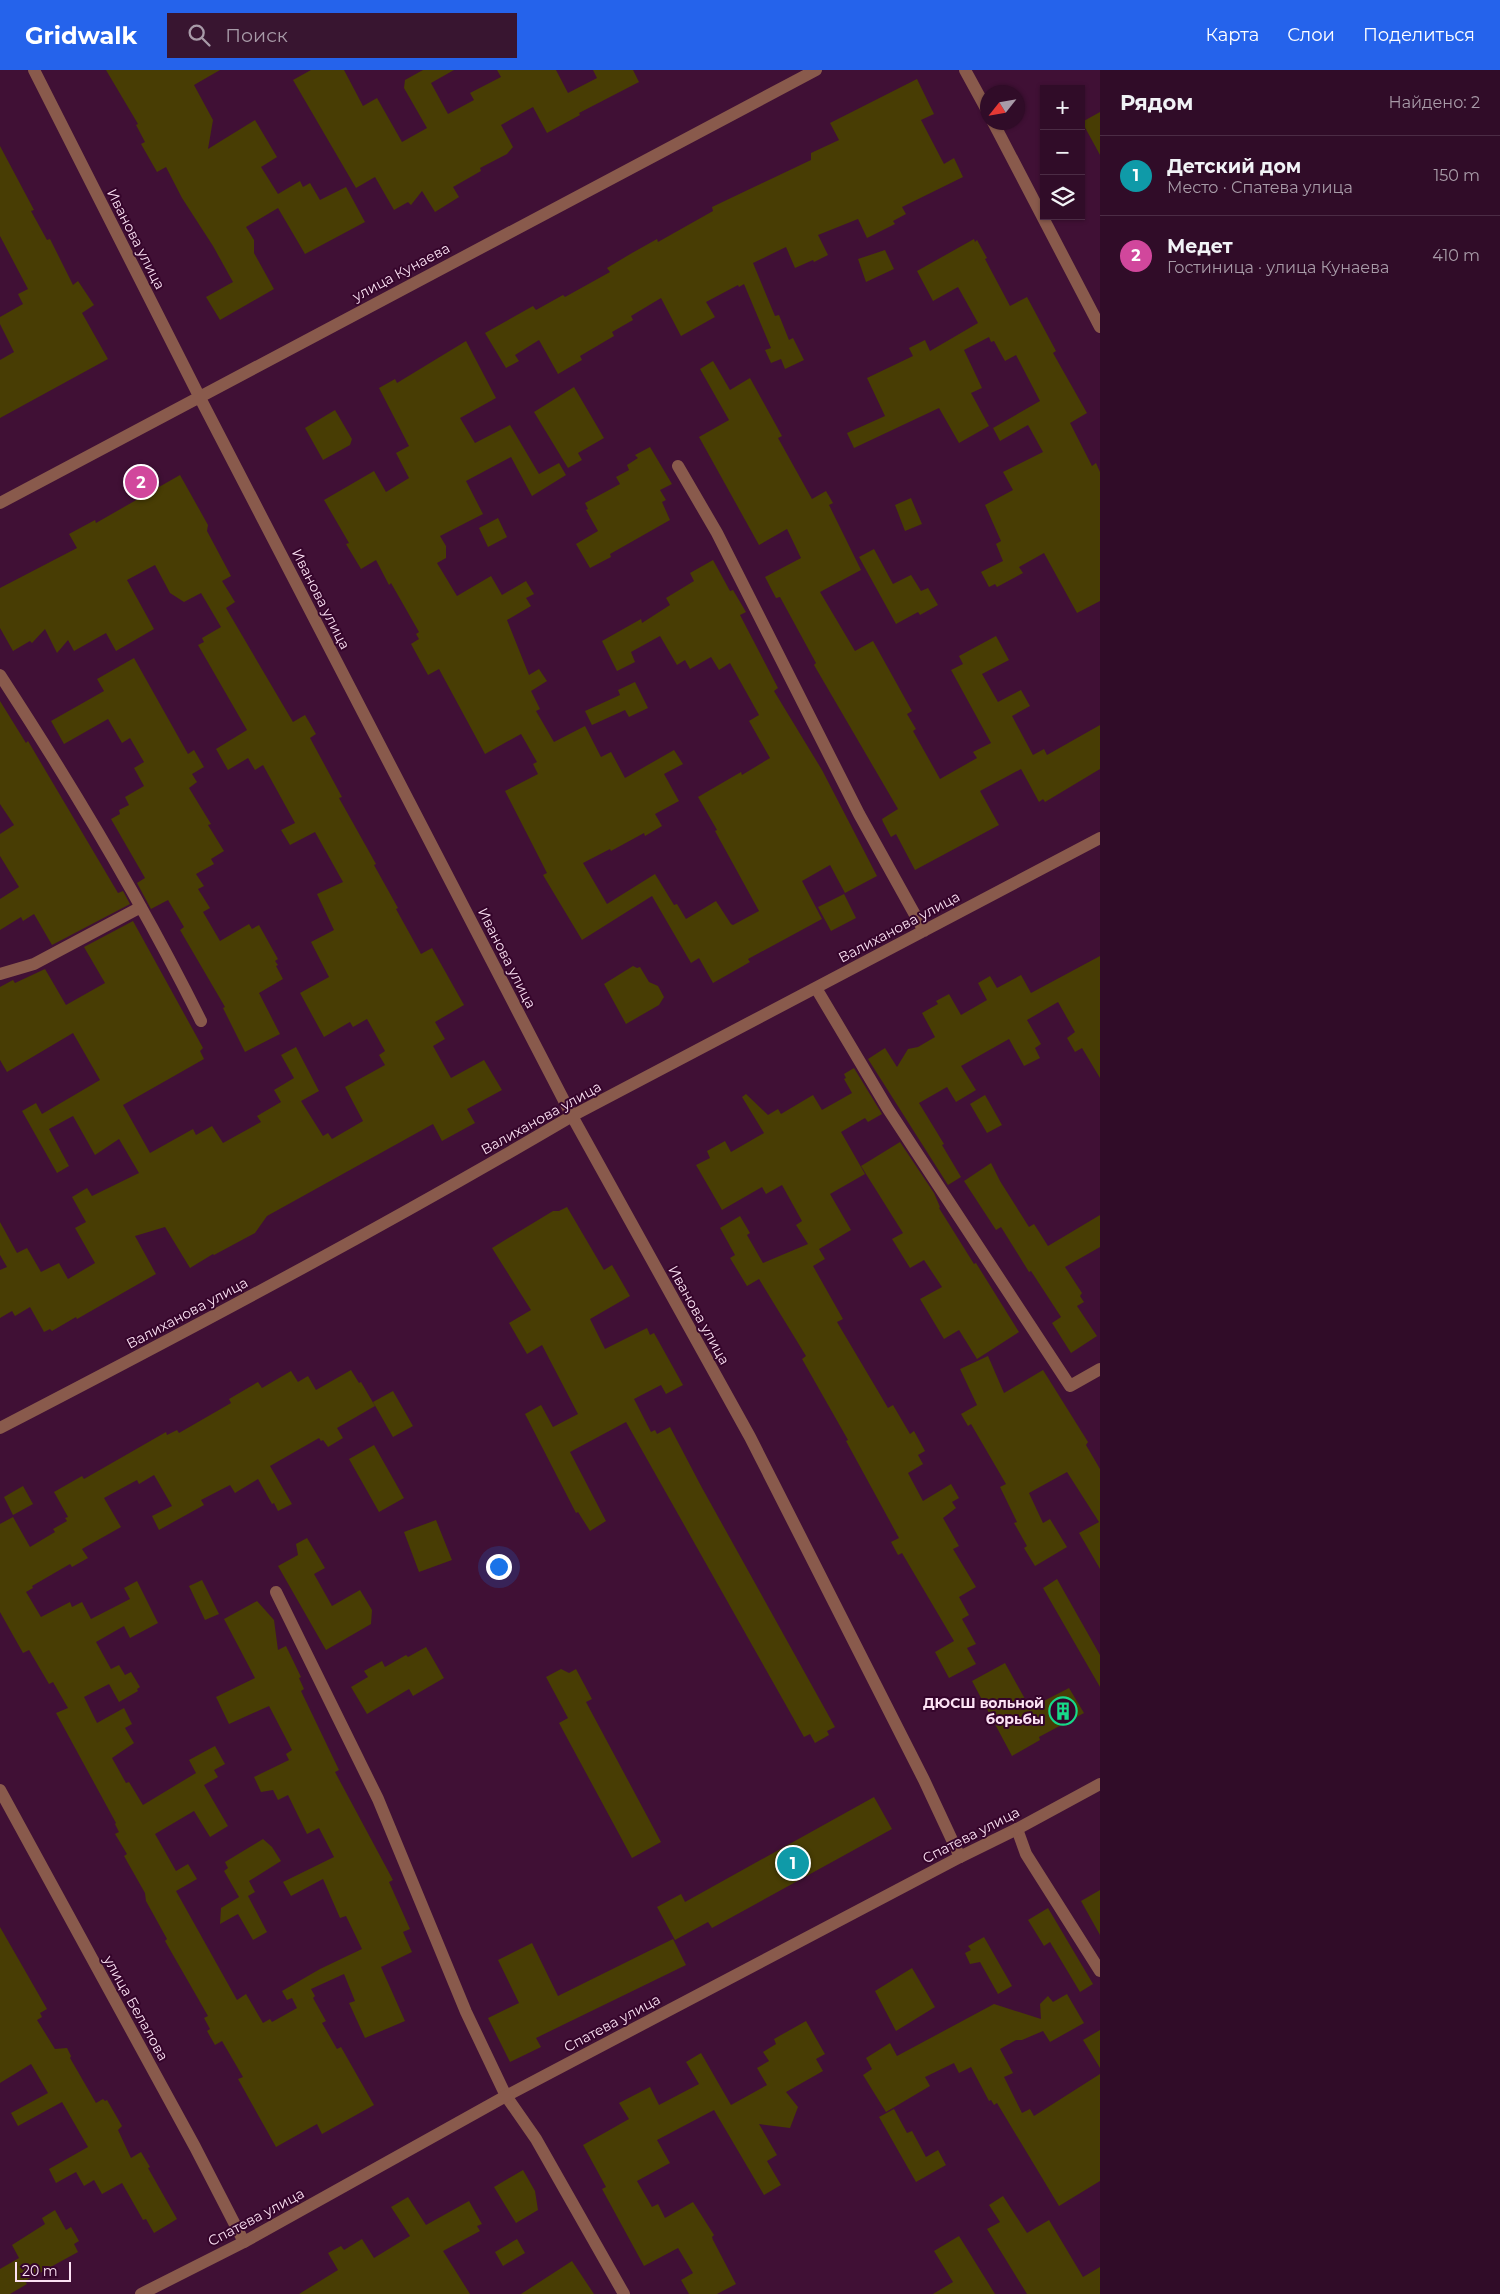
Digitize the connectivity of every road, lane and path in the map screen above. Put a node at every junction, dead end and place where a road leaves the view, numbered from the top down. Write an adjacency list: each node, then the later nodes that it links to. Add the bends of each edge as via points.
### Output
1 (34, 70): 7 (street, Иванова улица)
2 (816, 70): 7 (street, улица Кунаева)
3 (966, 70): 4 (street)
4 (980, 97)
5 (997, 130): 6 (street)
6 (1100, 327)
7 (199, 396): 9 (street, улица Кунаева); 17 (street, Иванова улица)
8 (678, 466): 13 (street, via 717,533 859,814)
9 (0, 503)
10 (0, 675): 12 (street)
11 (1100, 838): 13 (street, Валиханова улица)
12 (141, 907): 14 (street, via 34,964); 16 (street)
13 (924, 931): 15 (street, Валиханова улица)
14 (0, 974)
15 (816, 988): 17 (street, Валиханова улица); 18 (street, via 888,1109 1070,1386)
16 (201, 1021)
17 (572, 1116): 19 (street, Валиханова улица, via 193,1328); 24 (street, Иванова улица, via 750,1437)
18 (1100, 1369)
19 (0, 1428)
20 (276, 1592): 26 (street, via 378,1799 466,2012)
21 (1100, 1784): 23 (street, Спатева улица)
22 (0, 1790): 27 (street, улица Белалова)
23 (1018, 1829): 24 (street, Спатева улица); 25 (street, via 1026,1854)
24 (960, 1857): 26 (street, Спатева улица)
25 (1100, 1971)
26 (506, 2096): 27 (street, Спатева улица); 29 (street, via 536,2139)
27 (244, 2242): 28 (street, Спатева улица)
28 (141, 2294)
29 (624, 2294)

